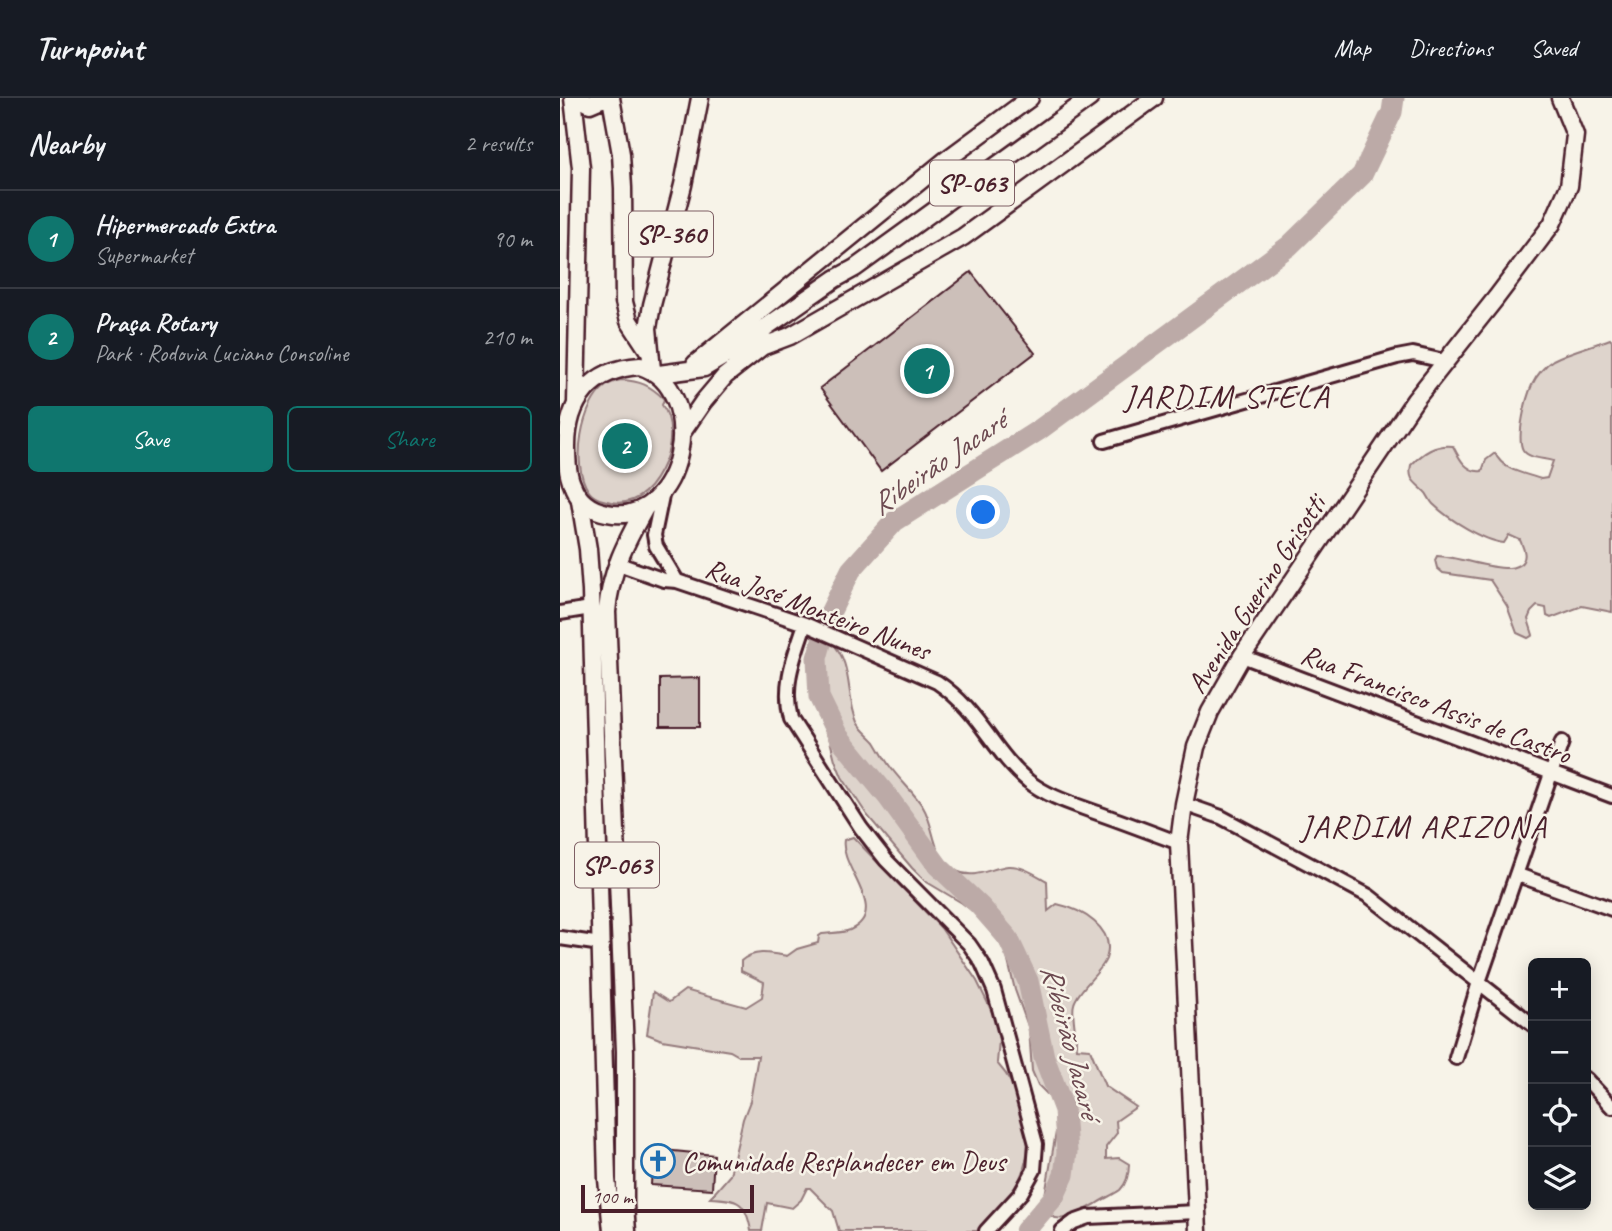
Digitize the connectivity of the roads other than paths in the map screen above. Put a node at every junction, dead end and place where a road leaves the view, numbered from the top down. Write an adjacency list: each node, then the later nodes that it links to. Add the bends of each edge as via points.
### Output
1 (573, 98): 16 (main road, via 582,168)
2 (579, 98): 3 (main road, via 590,104)
3 (604, 98)
4 (611, 98): 12 (main road, via 621,154 624,302 629,321)
5 (700, 98): 12 (main road, SP-360, via 652,305)
6 (1030, 98): 15 (main road, via 946,160)
7 (1090, 98): 10 (main road, SP-063)
8 (1154, 98): 11 (main road, via 963,237 790,336)
9 (1560, 98): 13 (main road, Avenida Guerino Grisotti, via 1575,135 1569,186 1552,224)
10 (855, 268): 11 (main road, SP-063); 15 (main road, SP-063, via 726,355 704,368)
11 (761, 347): 17 (main road, SP-063, via 724,376)
12 (649, 352): 14 (main road, SP-360)
13 (1444, 361): 18 (street, via 1413,354 1397,357); 27 (main road, Avenida Guerino Grisotti)
14 (655, 372): 15 (main road, SP-063); 16 (main road, SP-063, via 640,366 614,370 599,377); 17 (main road, SP-063, via 676,401)
15 (685, 372)
16 (576, 403): 20 (main road, SP-063, via 567,461)
17 (681, 434): 19 (main road, SP-063, via 676,467)
18 (1104, 442)
19 (663, 491): 21 (main road, SP-063); 23 (street, Rua José Monteiro Nunes, via 654,535)
20 (580, 501): 21 (main road, via 612,514); 24 (main road, SP-063)
21 (645, 508): 22 (main road, SP-063)
22 (616, 563): 23 (street, Rua José Monteiro Nunes); 44 (main road, SP-063, via 607,612 625,1051)
23 (677, 581): 26 (street, Rua José Monteiro Nunes)
24 (592, 608): 25 (street); 36 (main road, SP-063)
25 (560, 613)
26 (804, 624): 32 (street, Rua José Monteiro Nunes, via 952,692 1029,782 1053,796); 45 (street, via 787,677 791,719 861,828 886,860 969,944 994,990 1036,1144 1034,1170 1021,1193)
27 (1242, 656): 29 (street, Rua Francisco Assis de Castro); 31 (main road, Avenida Guerino Grisotti, via 1196,747)
28 (1562, 742): 29 (street)
29 (1550, 774): 30 (street, Rua Francisco Assis de Castro); 33 (street)
30 (1612, 796)
31 (1184, 804): 32 (main road, Avenida Guerino Grisotti); 37 (street, via 1221,817 1369,896)
32 (1179, 842): 42 (main road, Avenida Guerino Grisotti)
33 (1518, 875): 34 (street); 37 (street)
34 (1612, 909)
35 (560, 938): 36 (street)
36 (601, 944): 43 (main road, SP-063)
37 (1479, 982): 38 (street); 39 (street)
38 (1528, 1021)
39 (1456, 1058)
40 (1591, 1084): 41 (street)
41 (1612, 1107)
42 (1198, 1212): 46 (street, via 1088,1217); 47 (main road, Avenida Guerino Grisotti)
43 (612, 1231)
44 (627, 1231)
45 (986, 1231)
46 (1062, 1231)
47 (1198, 1231)

